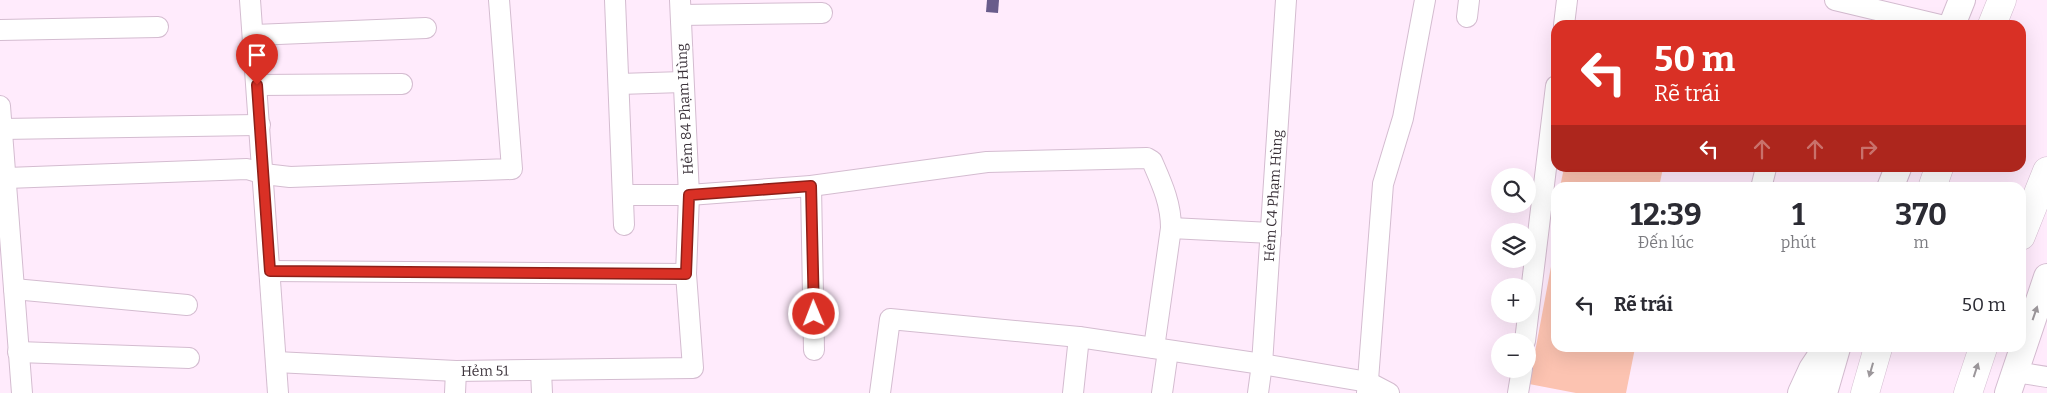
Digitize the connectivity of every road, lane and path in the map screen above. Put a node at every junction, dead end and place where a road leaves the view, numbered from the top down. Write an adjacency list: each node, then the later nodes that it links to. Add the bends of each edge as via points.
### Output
1 (250, 0): 19 (street)
2 (500, 0): 29 (street, via 512,169 290,177)
3 (615, 0): 22 (street)
4 (1286, 0): 37 (street, Hẻm C4 Phạm Hùng)
5 (1425, 0): 63 (street, via 1403,118 1384,184)
6 (1567, 0): 12 (street)
7 (1835, 0): 13 (street)
8 (1962, 0): 14 (main road)
9 (2002, 0): 15 (highway)
10 (680, 7): 11 (street); 20 (street, Hẻm 84 Phạm Hùng)
11 (822, 13)
12 (1565, 20)
13 (1919, 20)
14 (1954, 20)
15 (1994, 20)
16 (158, 27): 18 (street)
17 (426, 28): 19 (street)
18 (0, 30)
19 (253, 35): 23 (street)
20 (683, 82): 22 (street); 33 (street, Hẻm 84 Phạm Hùng)
21 (402, 84): 23 (street)
22 (619, 84): 32 (street)
23 (257, 85): 25 (street)
24 (0, 106): 27 (street)
25 (260, 125): 27 (street); 29 (street)
26 (1551, 127): 43 (street)
27 (2, 129): 30 (street)
28 (2047, 172): 34 (highway)
29 (264, 174): 30 (street, via 247,169); 38 (street)
30 (7, 178): 41 (street)
31 (811, 186): 33 (street); 36 (street, via 987,162 1147,158 1152,161 1169,202); 47 (street)
32 (624, 194): 33 (street); 35 (street)
33 (689, 195): 39 (street, Hẻm 84 Phạm Hùng)
34 (2026, 224)
35 (624, 225)
36 (1171, 228): 37 (street); 46 (street)
37 (1271, 233): 56 (street, Hẻm C4 Phạm Hùng)
38 (270, 271): 39 (street); 55 (street)
39 (686, 274): 57 (street, Hẻm 84 Phạm Hùng)
40 (2047, 277): 45 (main road, one-way to 40)
41 (14, 289): 42 (street); 48 (street)
42 (186, 306)
43 (1526, 333)
44 (1079, 337): 46 (street); 68 (street, via 890,319); 69 (street)
45 (2026, 341)
46 (1161, 349): 56 (street); 70 (street)
47 (814, 350)
48 (18, 352): 54 (street); 64 (street)
49 (1823, 352): 74 (main road)
50 (1836, 352): 75 (main road)
51 (1877, 352): 76 (highway, one-way to 76)
52 (1982, 352): 77 (highway, one-way to 52)
53 (2022, 352): 62 (main road, one-way to 53)
54 (189, 358)
55 (276, 362): 58 (street, Hẻm 51); 65 (street)
56 (1262, 364): 63 (street); 71 (street, Hẻm C4 Phạm Hùng)
57 (693, 368): 59 (street, Hẻm 51)
58 (456, 371): 59 (street, Hẻm 51); 66 (street)
59 (541, 371): 67 (street)
60 (2047, 377): 62 (street)
61 (1520, 378): 73 (street)
62 (2012, 383)
63 (1368, 388): 72 (street)
64 (22, 393)
65 (278, 393)
66 (455, 393)
67 (542, 393)
68 (877, 393)
69 (1073, 393)
70 (1162, 393)
71 (1258, 393)
72 (1390, 393)
73 (1518, 393)
74 (1800, 393)
75 (1824, 393)
76 (1865, 393)
77 (1968, 393)

